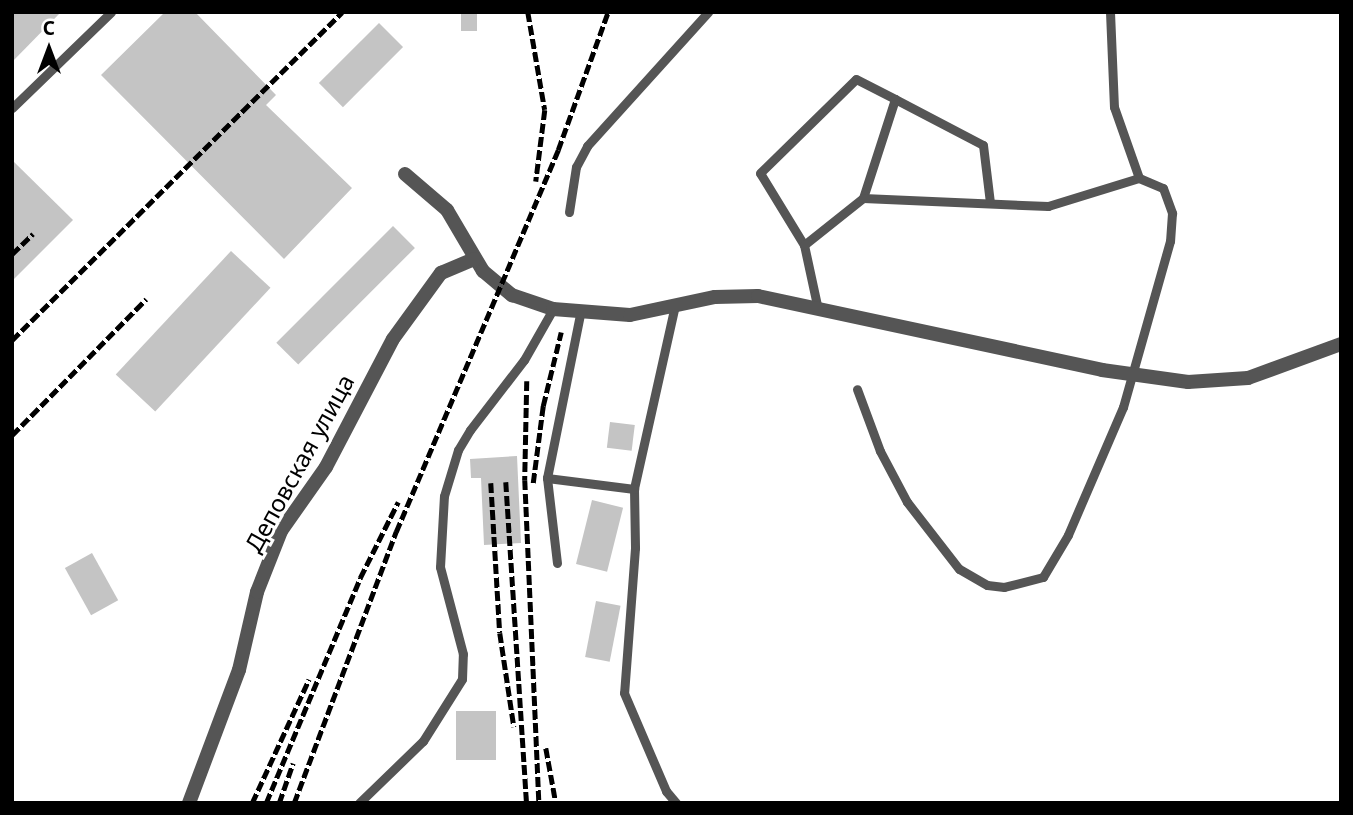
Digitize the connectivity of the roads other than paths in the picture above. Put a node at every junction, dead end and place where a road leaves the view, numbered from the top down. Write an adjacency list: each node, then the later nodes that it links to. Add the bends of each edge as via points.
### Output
1 (111, 12): 5 (lane)
2 (708, 12): 10 (lane, via 587,146 576,167)
3 (1110, 12): 7 (lane, via 1114,107)
4 (895, 99): 8 (lane); 9 (lane, via 983,145); 11 (lane, via 856,79 760,173)
5 (12, 108)
6 (405, 174): 12 (street, via 447,210)
7 (1139, 178): 9 (lane, via 1048,205); 18 (lane, via 1163,188 1172,213 1170,241)
8 (863, 198): 9 (lane); 11 (lane)
9 (990, 203)
10 (569, 212)
11 (804, 245): 14 (lane)
12 (474, 258): 15 (street, via 512,295); 23 (street, Деповская улица, via 441,273 393,339 326,467 281,531 257,592 239,670)
13 (675, 305): 14 (street, via 715,297 758,296); 16 (street, via 630,315); 21 (lane)
14 (817, 305): 18 (street)
15 (553, 309): 16 (street); 24 (lane, via 524,360 458,450 444,496 440,567 464,654 462,679 424,741)
16 (580, 314): 20 (lane)
17 (1341, 344): 18 (street, via 1248,378 1188,382)
18 (1131, 375): 19 (lane, via 1123,407 1060,553 1043,576 1004,587 970,578 933,540 886,462)
19 (858, 389)
20 (547, 478): 21 (lane); 22 (lane)
21 (634, 488): 25 (lane, via 635,548 624,693 666,791)
22 (557, 563)
23 (189, 803)
24 (359, 803)
25 (676, 803)

